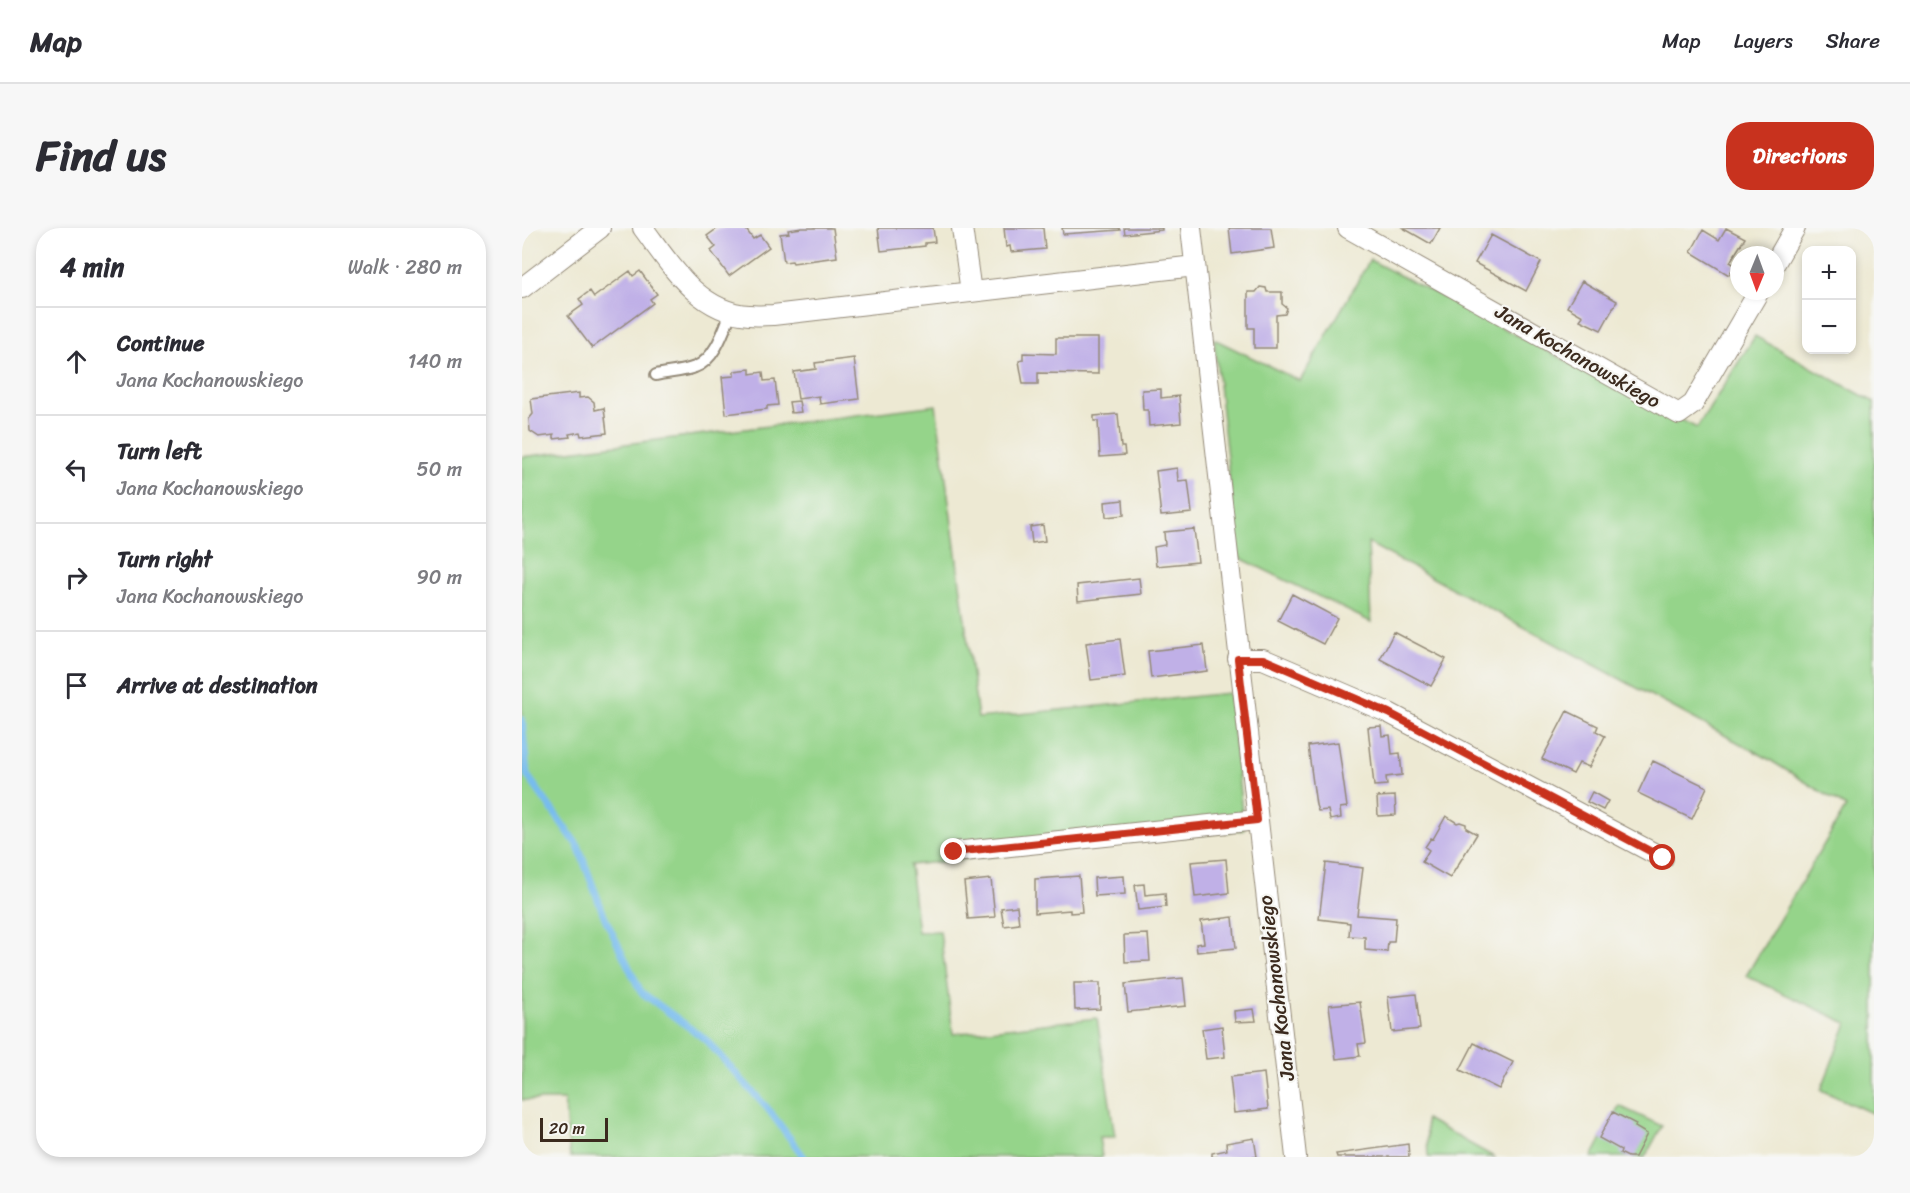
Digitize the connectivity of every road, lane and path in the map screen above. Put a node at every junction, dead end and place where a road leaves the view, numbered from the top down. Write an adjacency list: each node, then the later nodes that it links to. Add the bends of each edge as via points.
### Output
1 (600, 228): 9 (street)
2 (643, 228): 12 (street, via 686,284 706,300)
3 (962, 228): 10 (street)
4 (1191, 228): 8 (street, Jana Kochanowskiego)
5 (1348, 228): 11 (street, Jana Kochanowskiego, via 1679,414 1693,404)
6 (1795, 228): 7 (street)
7 (1784, 247)
8 (1196, 266): 10 (street); 14 (street, Jana Kochanowskiego)
9 (522, 288)
10 (971, 292): 12 (street, via 772,315)
11 (1754, 300)
12 (731, 312): 13 (lane, via 704,363)
13 (656, 375)
14 (1238, 659): 15 (street, Jana Kochanowskiego); 17 (street, via 1263,659 1389,713)
15 (1257, 820): 16 (street); 18 (street, Jana Kochanowskiego)
16 (954, 852)
17 (1663, 858)
18 (1296, 1157)

